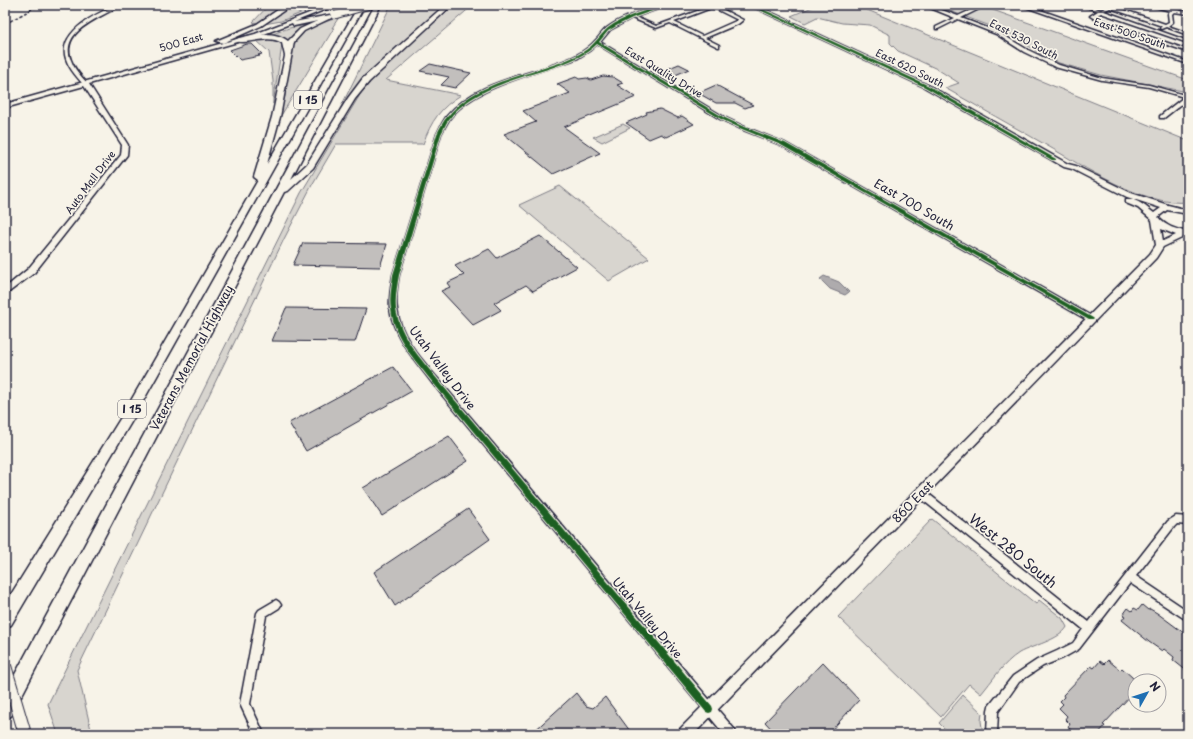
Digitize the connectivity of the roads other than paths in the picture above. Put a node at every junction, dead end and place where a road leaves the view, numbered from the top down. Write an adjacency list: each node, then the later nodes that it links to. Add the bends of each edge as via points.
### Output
1 (119, 5): 42 (street, Auto Mall Drive, via 90,20 70,40 66,50 68,58)
2 (289, 5): 35 (highway, via 259,25)
3 (321, 5): 17 (highway)
4 (362, 5): 48 (highway, Veterans Memorial Highway / I 15)
5 (370, 5): 24 (main road, 500 East, bridge)
6 (378, 5): 49 (highway, Veterans Memorial Highway / I 15)
7 (444, 5): 23 (highway)
8 (449, 5): 23 (highway)
9 (667, 5): 25 (street, Utah Valley Drive)
10 (751, 5): 47 (street, East 620 South, via 926,86)
11 (925, 5): 26 (street, East 530 South)
12 (985, 5): 26 (street)
13 (1022, 5): 41 (street, East 500 South)
14 (1083, 5): 20 (street)
15 (1150, 5): 21 (street)
16 (1185, 5): 19 (street)
17 (332, 6): 28 (street, 500 East)
18 (1112, 6): 20 (street); 29 (street)
19 (1188, 6)
20 (1102, 11): 31 (street); 39 (street, via 1092,16 1093,18)
21 (1173, 11): 22 (street); 29 (street, via 1170,14 1171,22)
22 (1188, 13)
23 (439, 14): 49 (highway, via 366,80 310,166)
24 (333, 16): 28 (street, 500 East); 40 (highway, via 308,26 297,34)
25 (632, 18): 27 (street, via 653,27); 36 (street, Utah Valley Drive, via 610,27)
26 (958, 18): 30 (street); 43 (street, East 530 South, via 997,33 1040,59 1079,73 1149,86)
27 (671, 22): 33 (street); 33 (street, via 711,7 741,21)
28 (283, 25): 34 (street, 500 East); 35 (street, 500 East)
29 (1164, 27): 31 (street); 32 (street)
30 (937, 28)
31 (1157, 32): 37 (street)
32 (1188, 34)
33 (701, 38): 38 (street)
34 (239, 40): 40 (highway, via 264,36 279,38 286,44); 42 (street, 500 East)
35 (220, 41): 42 (street, 500 East)
36 (597, 42): 46 (street, East Quality Drive); 65 (street, Utah Valley Drive, via 576,57 474,96 455,108 447,117 439,134 396,275 392,311 402,336 436,382)
37 (1188, 42)
38 (718, 46)
39 (1188, 52)
40 (287, 54): 48 (highway, via 277,110)
41 (1188, 63)
42 (85, 83): 44 (street, 500 East); 55 (street, Auto Mall Drive, via 125,145 124,156 31,271)
43 (1188, 97): 45 (street)
44 (5, 106)
45 (1162, 117)
46 (722, 118): 56 (street, East 700 South, via 783,144)
47 (1066, 166): 50 (street, East 620 South, via 1130,195); 52 (street, East 620 South, via 1068,170 1103,190 1141,206)
48 (254, 195): 62 (highway, Veterans Memorial Highway / I 15, via 129,415)
49 (278, 195): 66 (highway, Veterans Memorial Highway / I 15)
50 (1166, 207): 51 (street, East 620 South); 52 (street)
51 (1186, 210)
52 (1155, 219): 53 (street, East 620 South, via 1168,230); 54 (street)
53 (1186, 234): 54 (street)
54 (1160, 246): 56 (street, 860 East)
55 (5, 292)
56 (1091, 320): 57 (street, 860 East)
57 (922, 494): 63 (street, West 280 South); 65 (street, 860 East)
58 (1188, 521): 59 (street, via 1176,520 1171,524)
59 (1129, 577): 61 (street); 63 (street)
60 (276, 605): 68 (street, via 262,613 245,704)
61 (1188, 616)
62 (5, 619)
63 (1089, 628): 71 (street, via 1076,646 1040,663 1016,679 993,710)
64 (5, 666): 67 (street, bridge)
65 (709, 709): 69 (street, 860 East); 70 (street, Utah Valley Drive)
66 (5, 710)
67 (25, 734)
68 (259, 734)
69 (684, 734)
70 (731, 734)
71 (992, 734)

